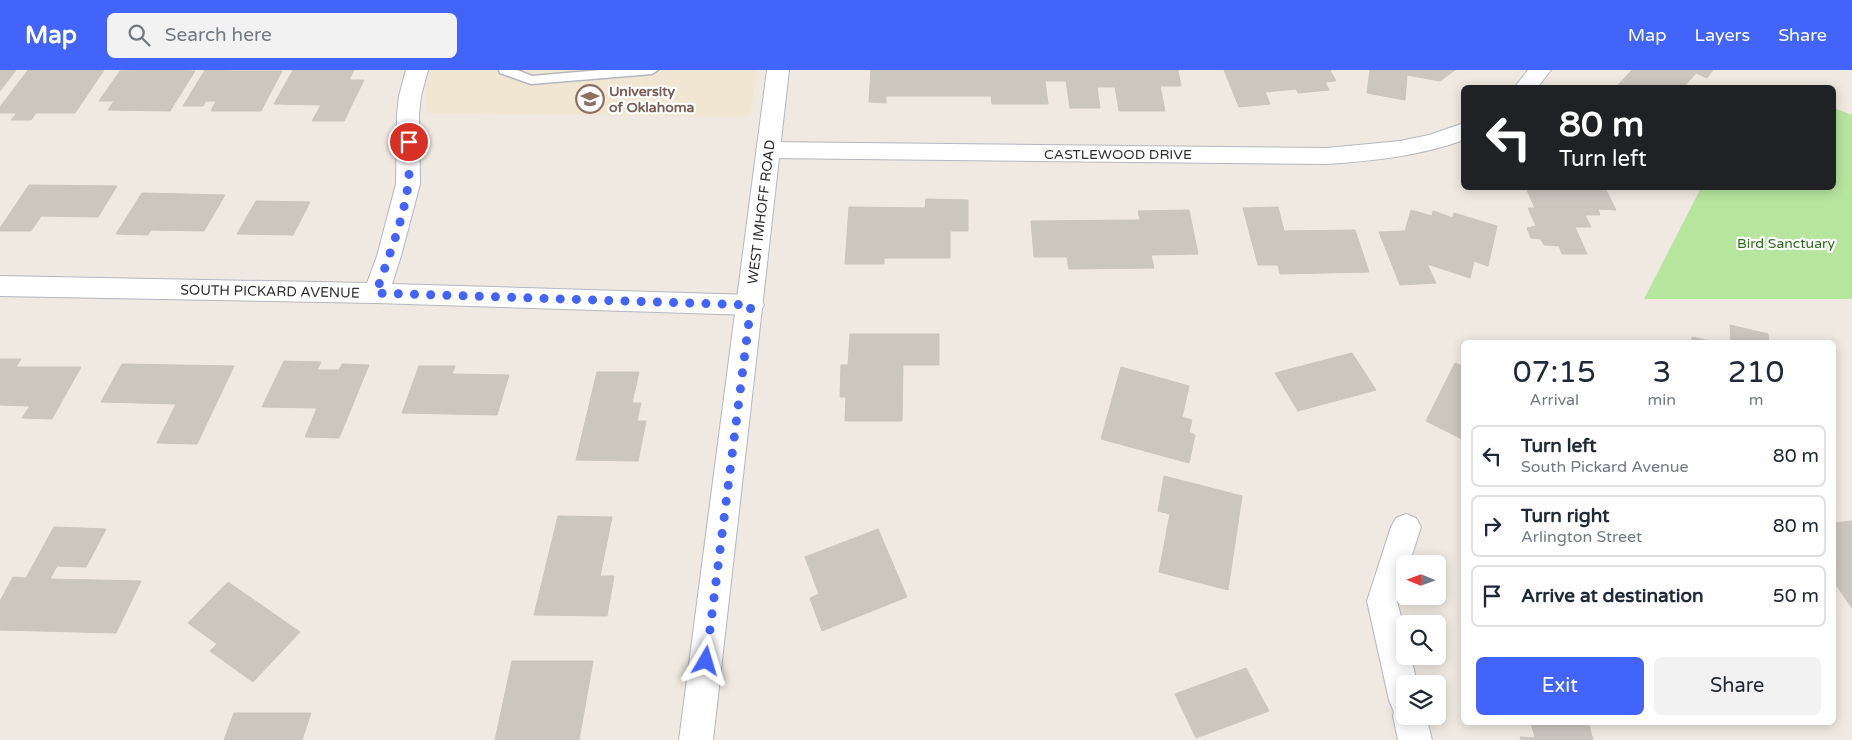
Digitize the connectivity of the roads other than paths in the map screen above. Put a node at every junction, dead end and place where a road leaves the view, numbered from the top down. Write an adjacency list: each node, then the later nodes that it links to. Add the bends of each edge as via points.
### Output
1 (417, 70): 10 (street, via 408,114 408,184)
2 (506, 70): 3 (lane, via 531,80)
3 (652, 70)
4 (778, 70): 8 (street, WEST IMHOFF ROAD)
5 (1540, 70): 6 (street)
6 (1528, 85)
7 (1461, 131): 8 (street, CASTLEWOOD DRIVE, via 1436,142 1405,149 1346,155)
8 (768, 150): 11 (street, WEST IMHOFF ROAD)
9 (0, 286): 10 (street, SOUTH PICKARD AVENUE)
10 (376, 293): 11 (street, SOUTH PICKARD AVENUE)
11 (751, 305): 15 (street, WEST IMHOFF ROAD)
12 (1406, 527): 13 (street, via 1382,601)
13 (1399, 675)
14 (1411, 725): 16 (street)
15 (696, 740)
16 (1414, 740)

